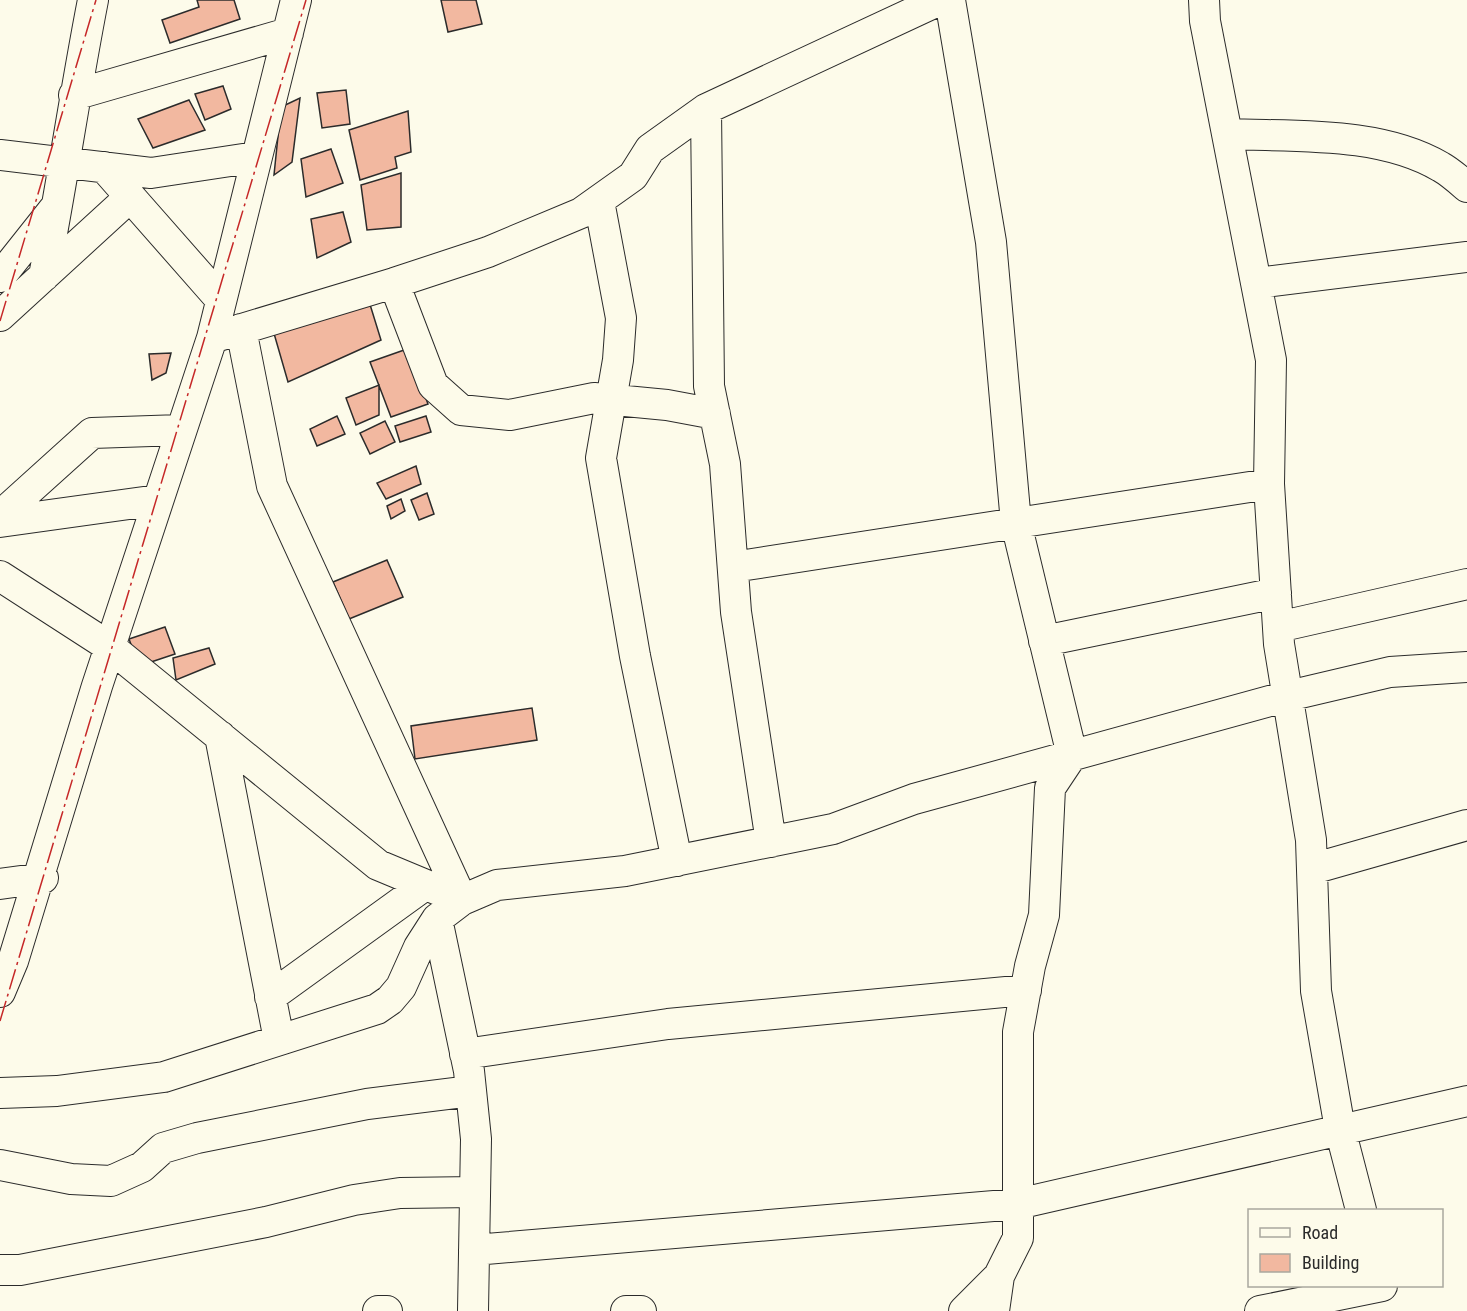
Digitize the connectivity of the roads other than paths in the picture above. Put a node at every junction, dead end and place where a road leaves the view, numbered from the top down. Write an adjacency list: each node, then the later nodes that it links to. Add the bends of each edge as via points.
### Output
1 (93, 0): 7 (street)
2 (296, 0): 6 (street)
3 (940, 0): 8 (street)
4 (950, 0): 34 (street, via 991,242)
5 (1204, 0): 9 (street)
6 (288, 33): 7 (street); 11 (street)
7 (74, 95): 12 (street)
8 (706, 109): 16 (street, via 650,149 633,176); 28 (street, via 709,386)
9 (1228, 134): 14 (street, via 1341,140 1396,148 1441,167); 22 (street)
10 (0, 155): 12 (street)
11 (256, 157): 13 (street, via 152,173); 23 (street)
12 (66, 162): 13 (street); 17 (street)
13 (104, 167): 15 (street)
14 (1467, 186)
15 (130, 197): 19 (street); 23 (street)
16 (599, 201): 21 (street, via 581,213 488,252); 27 (street, via 621,318)
17 (58, 204): 19 (street); 20 (street)
18 (1467, 257): 22 (street)
19 (44, 276): 24 (street)
20 (0, 277)
21 (394, 283): 25 (street); 27 (street, via 433,385 461,410 510,415)
22 (1257, 283): 30 (street, via 1271,360)
23 (221, 300): 26 (street)
24 (0, 316)
25 (241, 329): 26 (street); 53 (street, via 272,486)
26 (212, 338): 29 (street)
27 (611, 398): 28 (street); 48 (street, via 601,458 635,656)
28 (715, 414): 35 (street, via 725,464)
29 (181, 430): 31 (street); 32 (street, via 92,434)
30 (1269, 484): 34 (street); 38 (street)
31 (158, 500): 33 (street); 41 (street)
32 (0, 516)
33 (0, 522)
34 (1016, 523): 35 (street); 40 (street)
35 (733, 567): 47 (street, via 736,612)
36 (0, 576): 41 (street)
37 (1467, 584): 39 (street)
38 (1276, 593): 39 (street); 40 (street)
39 (1278, 627): 43 (street)
40 (1044, 641): 45 (street)
41 (110, 647): 44 (street); 50 (street)
42 (1467, 667): 43 (street, via 1390,672)
43 (1288, 696): 45 (street); 49 (street)
44 (220, 736): 52 (street, via 378,865); 57 (street)
45 (1072, 755): 47 (street, via 914,799 833,829); 55 (street, via 1050,788 1044,915)
46 (1467, 825): 49 (street)
47 (771, 842): 48 (street)
48 (677, 861): 53 (street, via 497,885)
49 (1312, 869): 63 (street, via 1316,990)
50 (40, 879): 51 (street); 56 (street)
51 (0, 884)
52 (425, 885): 53 (street); 57 (street)
53 (462, 900): 54 (street)
54 (436, 919): 58 (street, via 390,1000 377,1009); 59 (street)
55 (1026, 990): 59 (street, via 668,1023); 66 (street, via 1018,1032)
56 (0, 992)
57 (270, 997): 58 (street)
58 (279, 1040): 61 (street, via 164,1077 57,1091)
59 (465, 1054): 60 (street)
60 (471, 1091): 64 (street, via 367,1104 197,1138 163,1148 142,1167 111,1180 71,1179); 65 (street, via 476,1140)
61 (0, 1093)
62 (1467, 1101): 63 (street)
63 (1340, 1129): 66 (street); 67 (street)
64 (0, 1165)
65 (475, 1192): 68 (street); 69 (street, via 400,1192 20,1270)
66 (1018, 1204): 68 (street); 70 (street, via 1018,1238)
67 (1361, 1209)
68 (474, 1250): 75 (street)
69 (0, 1270)
70 (999, 1276): 78 (street); 79 (street)
71 (1377, 1287): 80 (street)
72 (1382, 1287): 81 (street)
73 (378, 1311): 74 (street)
74 (387, 1311)
75 (473, 1311)
76 (626, 1311): 77 (street)
77 (641, 1311)
78 (964, 1311)
79 (994, 1311)
80 (1260, 1311)
81 (1389, 1311)

